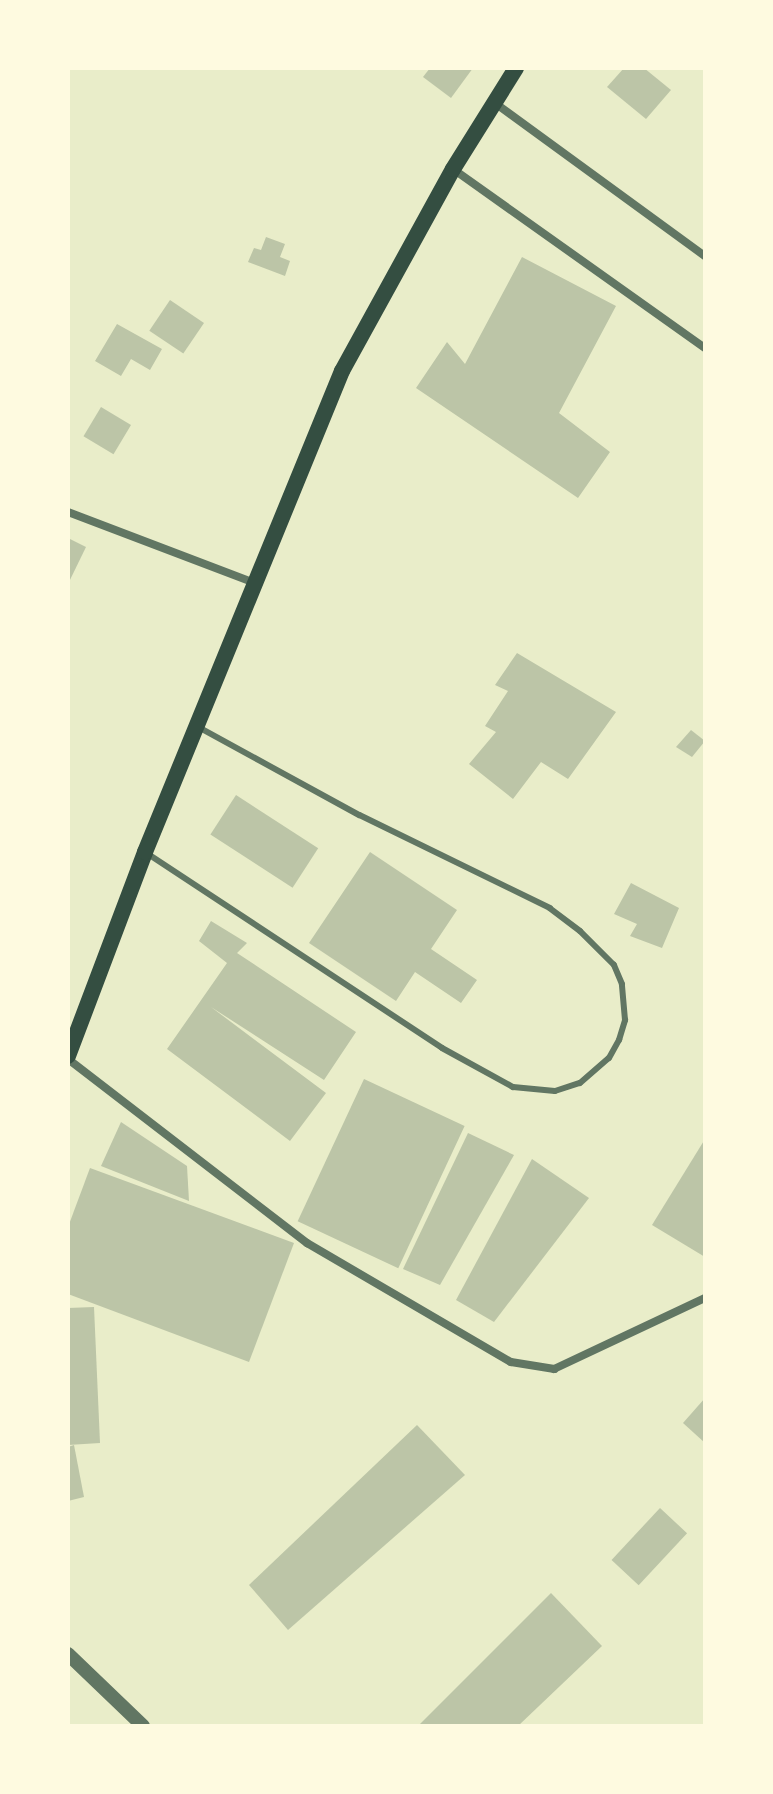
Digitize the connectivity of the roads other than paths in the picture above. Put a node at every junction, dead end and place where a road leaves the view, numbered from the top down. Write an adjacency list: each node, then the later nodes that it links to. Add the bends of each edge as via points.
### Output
1 (516, 68): 2 (main road)
2 (495, 103): 3 (main road); 4 (street)
3 (453, 169): 5 (street); 7 (main road, via 342,371)
4 (705, 256)
5 (705, 348)
6 (68, 512): 7 (street)
7 (255, 583): 8 (main road)
8 (196, 726): 9 (main road); 9 (lane, via 359,815 550,908 614,965 622,984 625,1020 619,1040 609,1058 580,1083 555,1091 513,1087 442,1048)
9 (145, 852): 10 (main road)
10 (68, 1058): 11 (street, via 307,1243 511,1362 554,1369)
11 (705, 1298)
12 (68, 1654): 13 (street)
13 (143, 1726)

